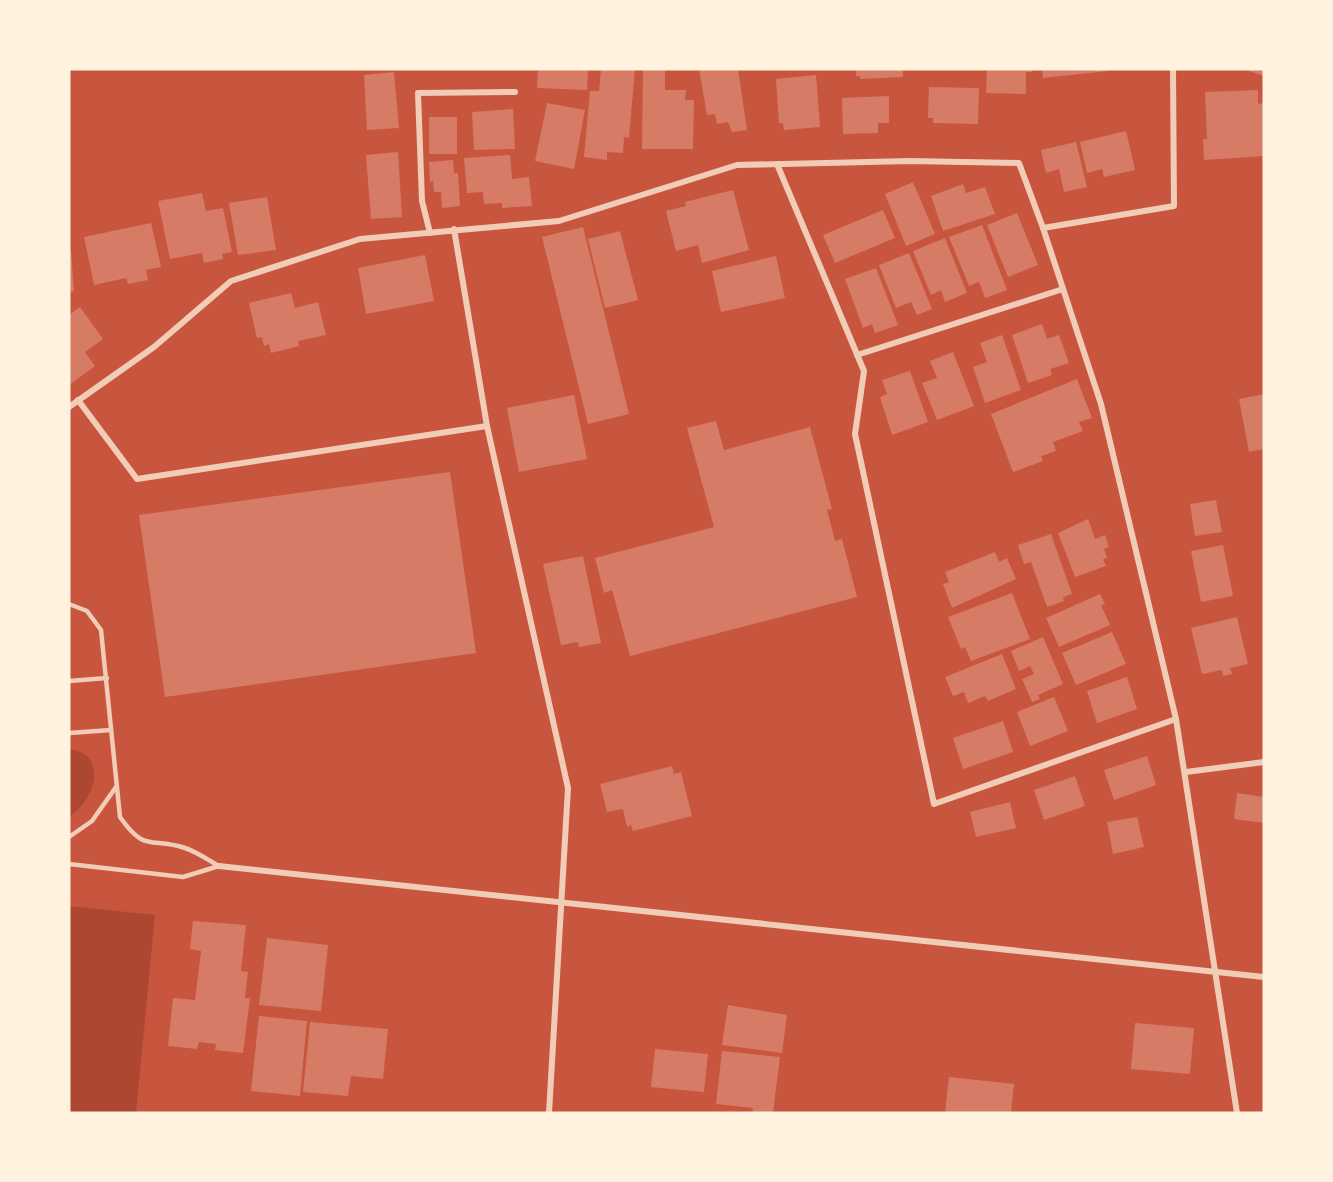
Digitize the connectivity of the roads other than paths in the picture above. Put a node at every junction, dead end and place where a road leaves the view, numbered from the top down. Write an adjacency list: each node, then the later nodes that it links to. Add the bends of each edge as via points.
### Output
1 (1173, 69): 4 (street, via 1174,206)
2 (515, 92): 6 (street, via 418,93 423,201)
3 (777, 164): 4 (street, via 1019,163); 5 (street, via 737,165 559,221); 8 (street)
4 (1043, 228): 7 (street)
5 (454, 229): 6 (street); 11 (street)
6 (430, 233): 9 (street, via 360,239 231,281 154,347)
7 (1063, 289): 8 (street); 15 (street, via 1101,404)
8 (857, 355): 15 (street, via 864,371 855,434 934,804)
9 (78, 400): 10 (street); 11 (street, via 137,479)
10 (69, 406)
11 (487, 426): 24 (street, via 567,780)
12 (69, 604): 13 (lane, via 87,611 96,620 101,630)
13 (107, 678): 14 (lane); 16 (lane)
14 (69, 681)
15 (1176, 719): 19 (street)
16 (111, 730): 17 (lane); 20 (lane)
17 (69, 733)
18 (1264, 762): 19 (street)
19 (1186, 772): 25 (street)
20 (116, 787): 21 (lane, via 92,821); 23 (lane, via 120,817 133,835 149,844 184,848)
21 (69, 837)
22 (69, 864): 23 (lane, via 183,877)
23 (219, 866): 24 (street)
24 (561, 902): 25 (street); 27 (street)
25 (1215, 972): 26 (street); 28 (street)
26 (1264, 977)
27 (549, 1113)
28 (1237, 1113)

